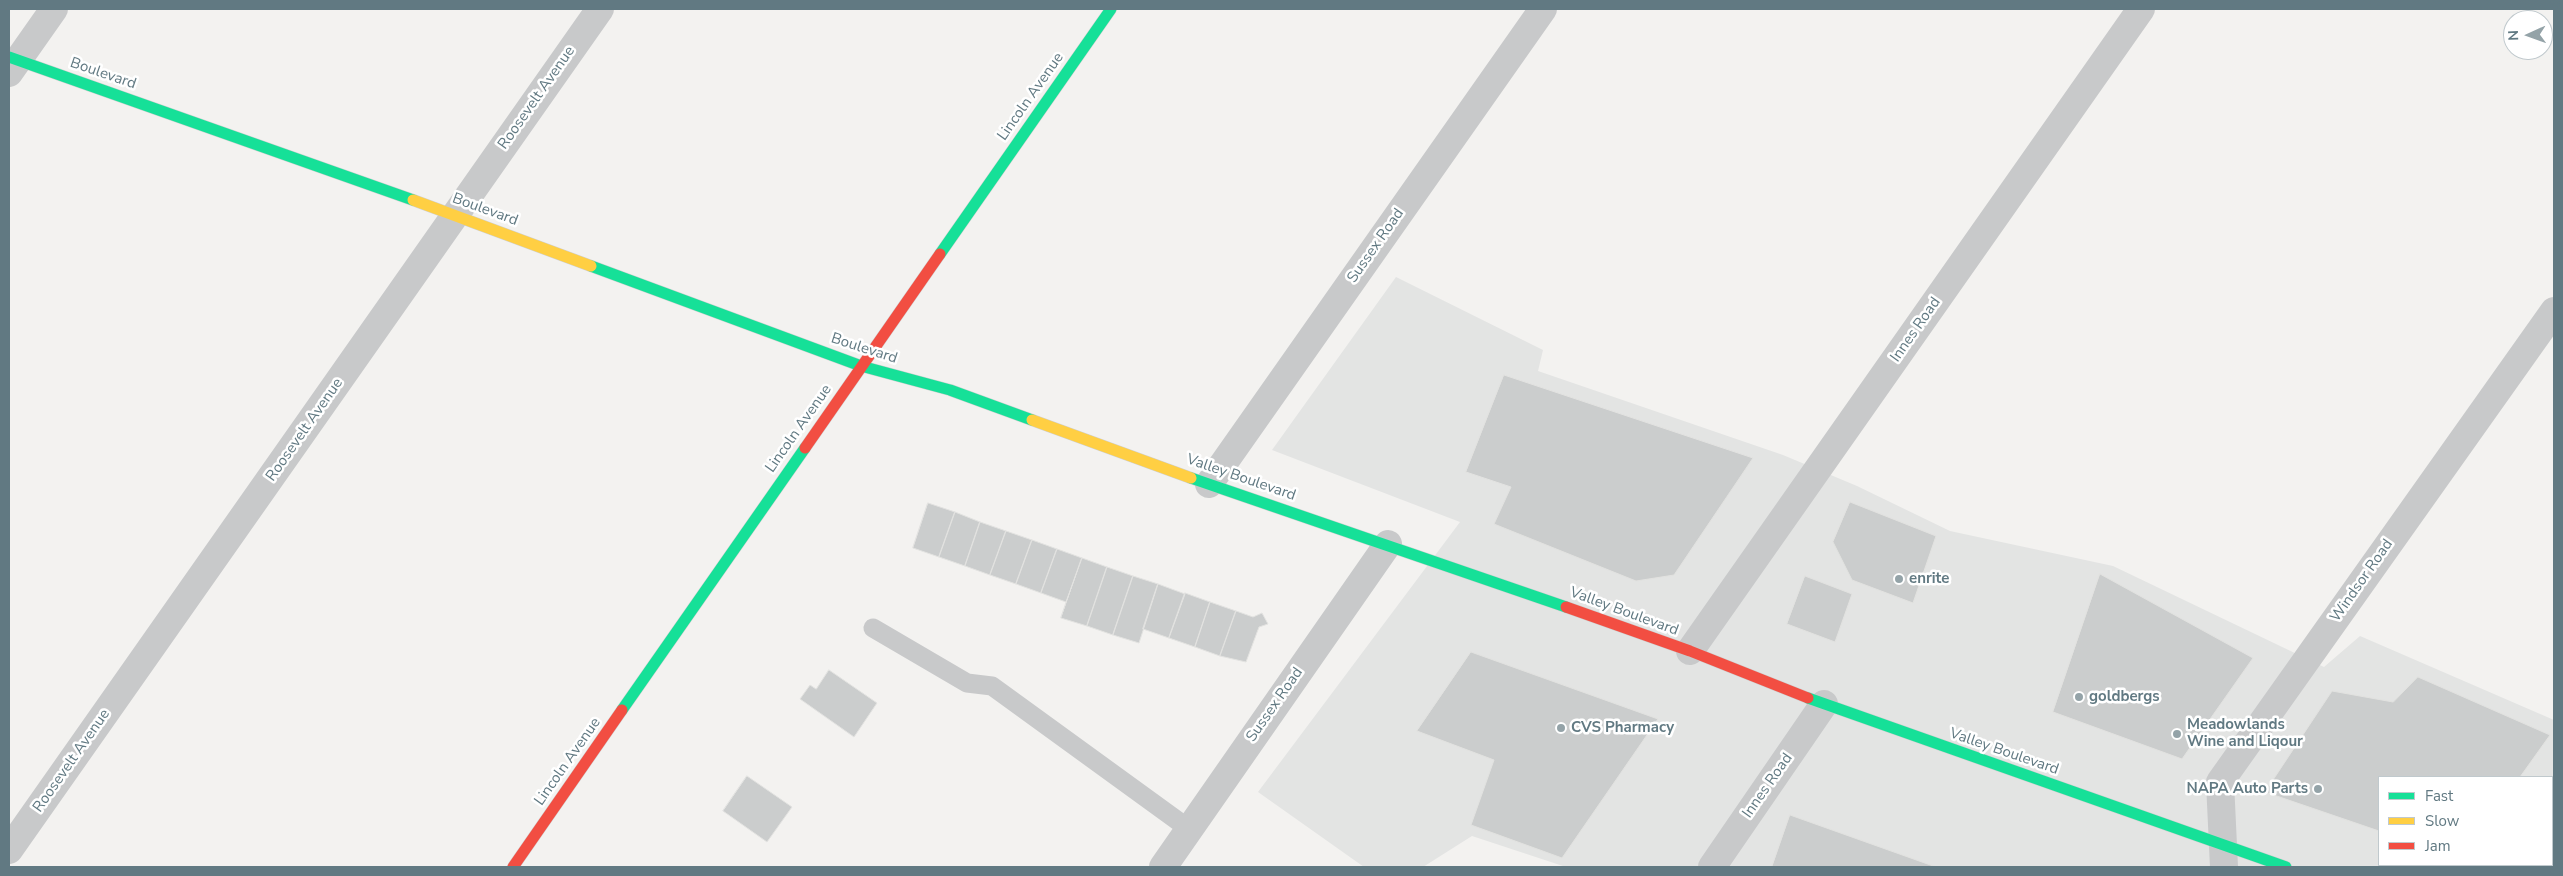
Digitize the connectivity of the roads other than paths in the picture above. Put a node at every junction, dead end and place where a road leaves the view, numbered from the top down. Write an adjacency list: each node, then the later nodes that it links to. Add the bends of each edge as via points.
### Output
1 (54, 9): 6 (street)
2 (600, 9): 7 (street, Roosevelt Avenue)
3 (1111, 9): 9 (street, Lincoln Avenue)
4 (1543, 9): 11 (street, Sussex Road)
5 (2141, 9): 14 (street, Innes Road)
6 (12, 63): 7 (street, Boulevard)
7 (455, 215): 9 (street, Boulevard); 17 (street, Roosevelt Avenue)
8 (2554, 311): 18 (street, Windsor Road, via 2220,782)
9 (861, 366): 10 (street, Boulevard); 19 (street, Lincoln Avenue)
10 (950, 390): 11 (street, Valley Boulevard)
11 (1208, 484): 12 (street, Valley Boulevard)
12 (1388, 544): 14 (street, Valley Boulevard); 16 (street, Sussex Road)
13 (873, 628): 16 (lane, via 967,683 992,686)
14 (1690, 651): 15 (street, Valley Boulevard)
15 (1824, 704): 18 (street, Valley Boulevard); 21 (street, Innes Road)
16 (1189, 829): 20 (street, Sussex Road)
17 (9, 850)
18 (2223, 856): 22 (street, Valley Boulevard)
19 (513, 867)
20 (1163, 867)
21 (1712, 867)
22 (2286, 867)

